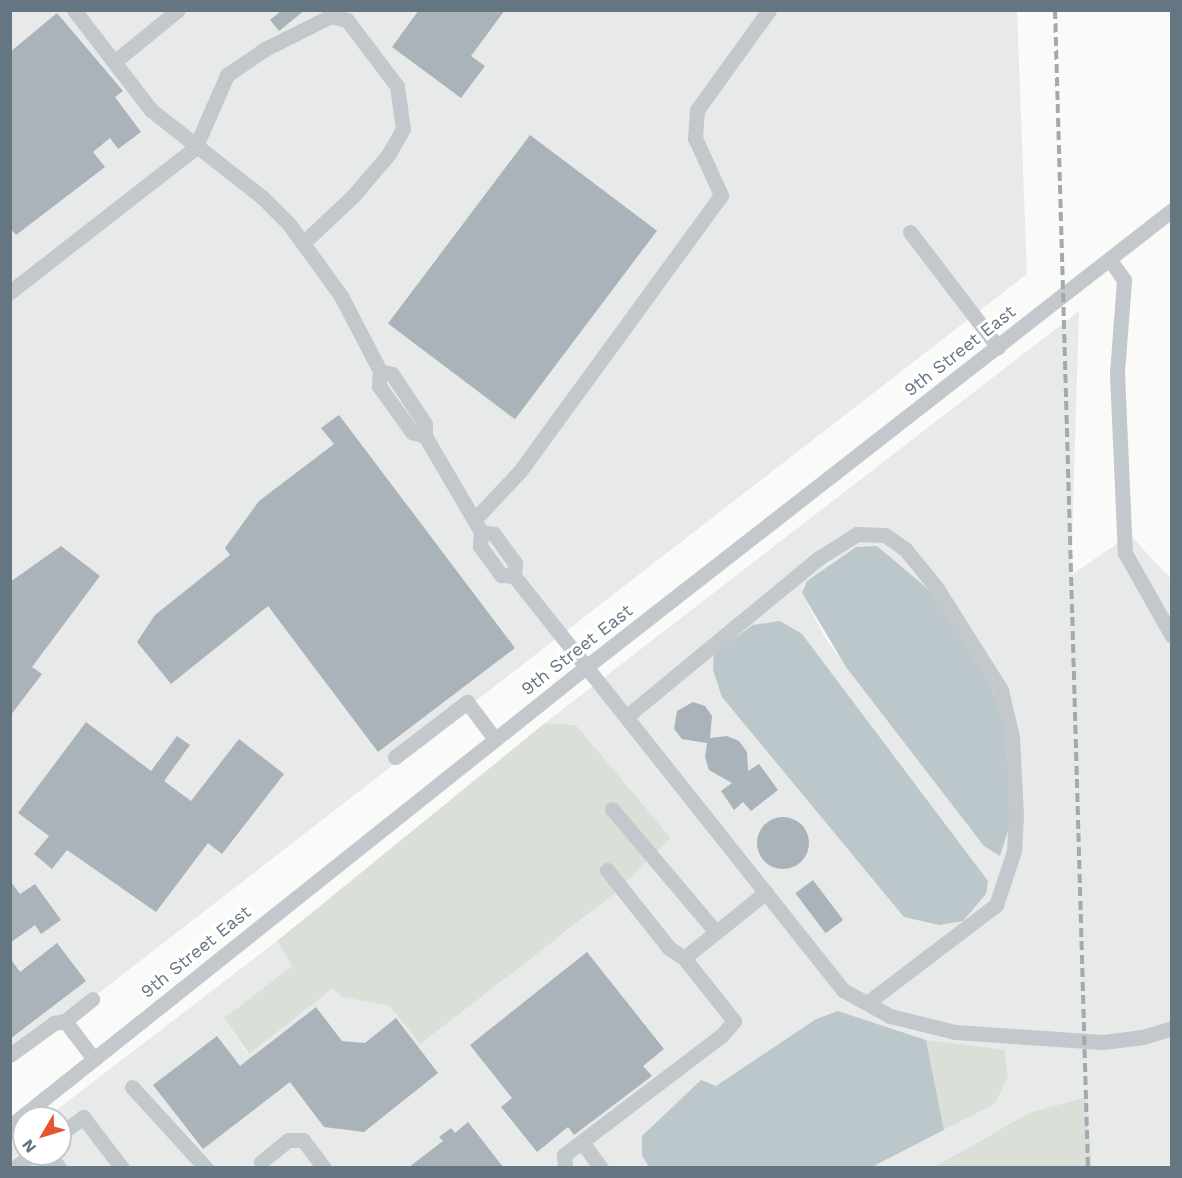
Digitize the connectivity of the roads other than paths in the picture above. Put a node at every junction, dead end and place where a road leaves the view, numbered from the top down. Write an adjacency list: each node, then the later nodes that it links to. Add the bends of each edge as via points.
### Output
1 (74, 10): 4 (street)
2 (178, 10): 4 (street)
3 (769, 10): 12 (street, via 697,110 695,138 721,195)
4 (114, 62): 5 (street, via 151,110)
5 (195, 148): 8 (street, via 262,197); 8 (street, via 227,75 311,25 331,16 347,20 397,86 402,129 388,155 353,196); 10 (street)
6 (1172, 210): 9 (street, 9th Street East)
7 (910, 232): 11 (street)
8 (303, 243): 12 (street, via 341,296 380,371 379,386 412,432 424,436)
9 (1110, 260): 11 (street, 9th Street East, via 1066,290); 13 (street, via 1124,280 1117,384 1125,553)
10 (10, 292)
11 (998, 347): 14 (street, 9th Street East)
12 (478, 526): 14 (street, via 480,546 501,574 514,576)
13 (1172, 636)
14 (586, 666): 15 (street); 16 (street, 9th Street East)
15 (627, 716): 20 (street); 24 (street, via 819,558 857,534 885,535 905,549 936,587 1001,690 1012,737 1014,851 996,905)
16 (495, 740): 17 (street, via 467,702); 28 (street, 9th Street East)
17 (395, 757)
18 (612, 809): 21 (street)
19 (608, 870): 22 (street, via 669,948)
20 (766, 892): 21 (street); 24 (street, via 843,990)
21 (716, 932): 22 (street)
22 (684, 958): 32 (street, via 734,1021 722,1035)
23 (92, 999): 25 (street)
24 (867, 1004): 26 (street, via 890,1016 956,1032 1103,1042 1143,1037)
25 (65, 1021): 27 (street, via 54,1023); 28 (street)
26 (1172, 1028)
27 (10, 1055)
28 (94, 1059): 31 (street, 9th Street East)
29 (132, 1087): 35 (street)
30 (72, 1125): 34 (street, via 83,1117)
31 (10, 1126)
32 (582, 1142): 37 (street, via 564,1155); 38 (street)
33 (260, 1166): 36 (street, via 288,1140 303,1140)
34 (122, 1167)
35 (206, 1167)
36 (324, 1167)
37 (565, 1167)
38 (601, 1167)

